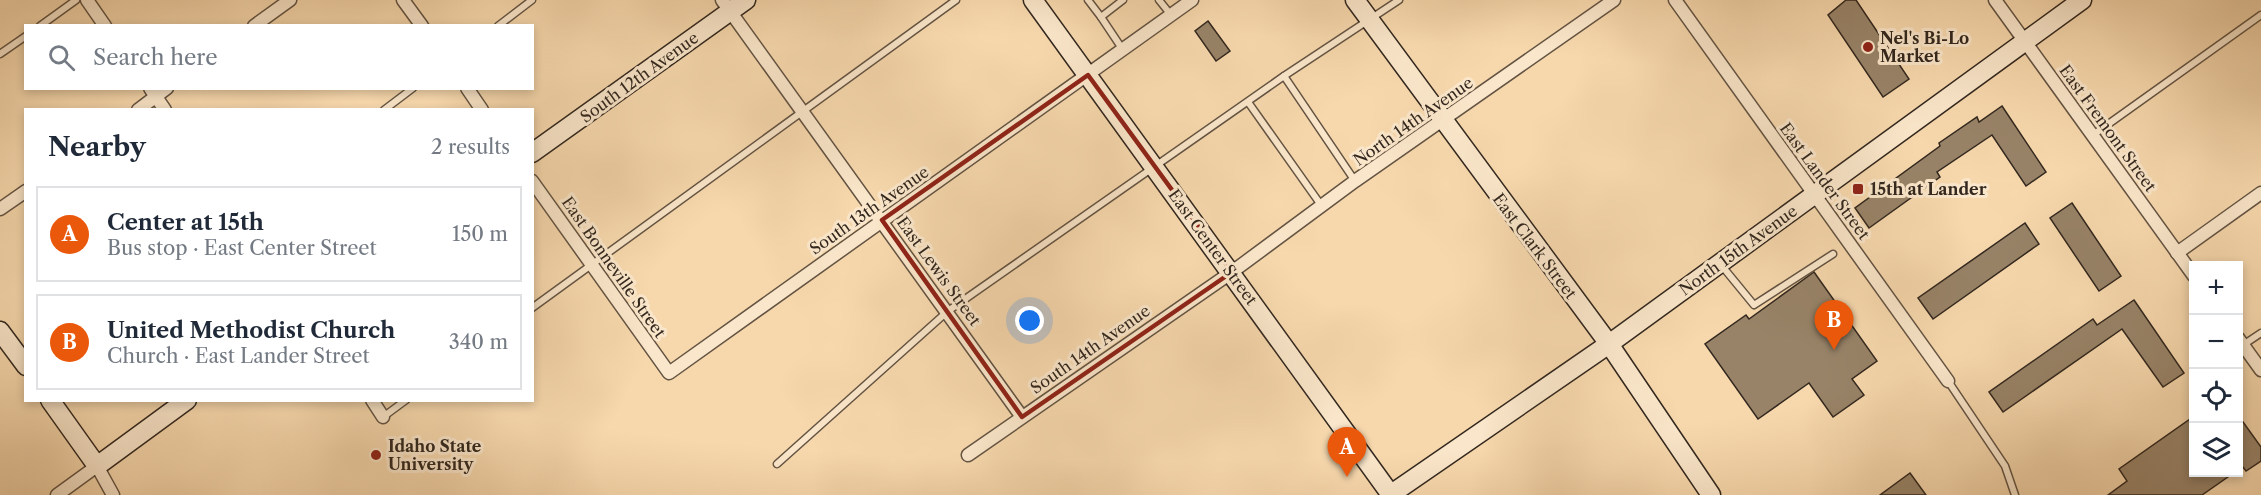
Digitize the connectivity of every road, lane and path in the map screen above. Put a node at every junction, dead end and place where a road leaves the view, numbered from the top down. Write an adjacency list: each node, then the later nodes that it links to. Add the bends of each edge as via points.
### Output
1 (76, 0): 24 (lane)
2 (87, 0): 25 (street)
3 (290, 0): 26 (street)
4 (404, 0): 27 (street)
5 (532, 0): 28 (lane)
6 (746, 0): 19 (street, South 12th Avenue)
7 (956, 0): 43 (lane)
8 (1033, 0): 33 (street, East Center Street)
9 (1088, 0): 22 (lane)
10 (1123, 0): 22 (lane)
11 (1159, 0): 20 (lane)
12 (1192, 0): 20 (street, South 13th Avenue)
13 (1355, 0): 23 (street, East Clark Street)
14 (1399, 0): 23 (lane)
15 (1614, 0): 44 (street, North 14th Avenue)
16 (1675, 0): 52 (street, East Lander Street)
17 (1995, 0): 30 (street, East Fremont Street)
18 (2082, 0): 30 (street, North 15th Avenue)
19 (726, 5): 43 (street, East Lewis Street); 46 (street, South 12th Avenue)
20 (1171, 15): 31 (street, South 13th Avenue)
21 (2261, 15): 45 (lane)
22 (1101, 17): 31 (lane)
23 (1368, 20): 34 (lane); 44 (street, East Clark Street)
24 (43, 24)
25 (104, 24)
26 (257, 24)
27 (421, 24)
28 (501, 24)
29 (24, 37): 32 (lane)
30 (2025, 41): 45 (street, East Fremont Street); 52 (street, North 15th Avenue)
31 (1123, 50): 33 (street, South 13th Avenue)
32 (0, 54)
33 (1088, 75): 47 (street, East Center Street); 55 (street, South 13th Avenue)
34 (1284, 76): 38 (lane); 48 (lane)
35 (410, 90): 41 (lane)
36 (468, 90): 42 (street)
37 (153, 93): 39 (street); 40 (street)
38 (1248, 102): 47 (lane); 53 (lane)
39 (140, 108)
40 (164, 108)
41 (387, 108)
42 (481, 108)
43 (803, 112): 55 (street, East Lewis Street); 59 (lane)
44 (1442, 122): 48 (street, North 14th Avenue); 67 (street, East Clark Street)
45 (2092, 135): 56 (street, East Fremont Street)
46 (534, 151)
47 (1155, 168): 61 (street, East Center Street); 63 (lane)
48 (1355, 181): 53 (street, North 14th Avenue)
49 (534, 184): 59 (street, East Bonneville Street)
50 (24, 192): 54 (street)
51 (2261, 194): 56 (street)
52 (1814, 195): 58 (street, North 15th Avenue); 72 (street, East Lander Street)
53 (1322, 206): 61 (street, North 14th Avenue)
54 (0, 209)
55 (882, 220): 63 (street, East Lewis Street); 71 (street, South 13th Avenue)
56 (2177, 253): 60 (street, East Fremont Street)
57 (1833, 254): 58 (lane, via 1754,305)
58 (1720, 263): 67 (street, North 15th Avenue)
59 (592, 265): 62 (lane); 71 (street, East Bonneville Street)
60 (2189, 270)
61 (1232, 272): 78 (street, South 14th Avenue); 84 (street, East Center Street)
62 (534, 307)
63 (948, 311): 78 (street, East Lewis Street); 80 (lane)
64 (0, 331): 69 (street)
65 (2261, 333): 66 (lane)
66 (2243, 341)
67 (1609, 344): 84 (street, North 15th Avenue); 85 (street, East Clark Street)
68 (2243, 345): 70 (street)
69 (24, 363)
70 (2261, 370)
71 (669, 373)
72 (1948, 381): 86 (lane, via 2005,466)
73 (51, 402): 81 (street)
74 (184, 402): 81 (street)
75 (373, 402): 77 (street)
76 (403, 402): 77 (lane)
77 (383, 417)
78 (1022, 417): 79 (street, South 14th Avenue)
79 (968, 455)
80 (777, 464)
81 (97, 466): 82 (street); 83 (street)
82 (57, 495)
83 (113, 495)
84 (1390, 495)
85 (1711, 495)
86 (2015, 495)

